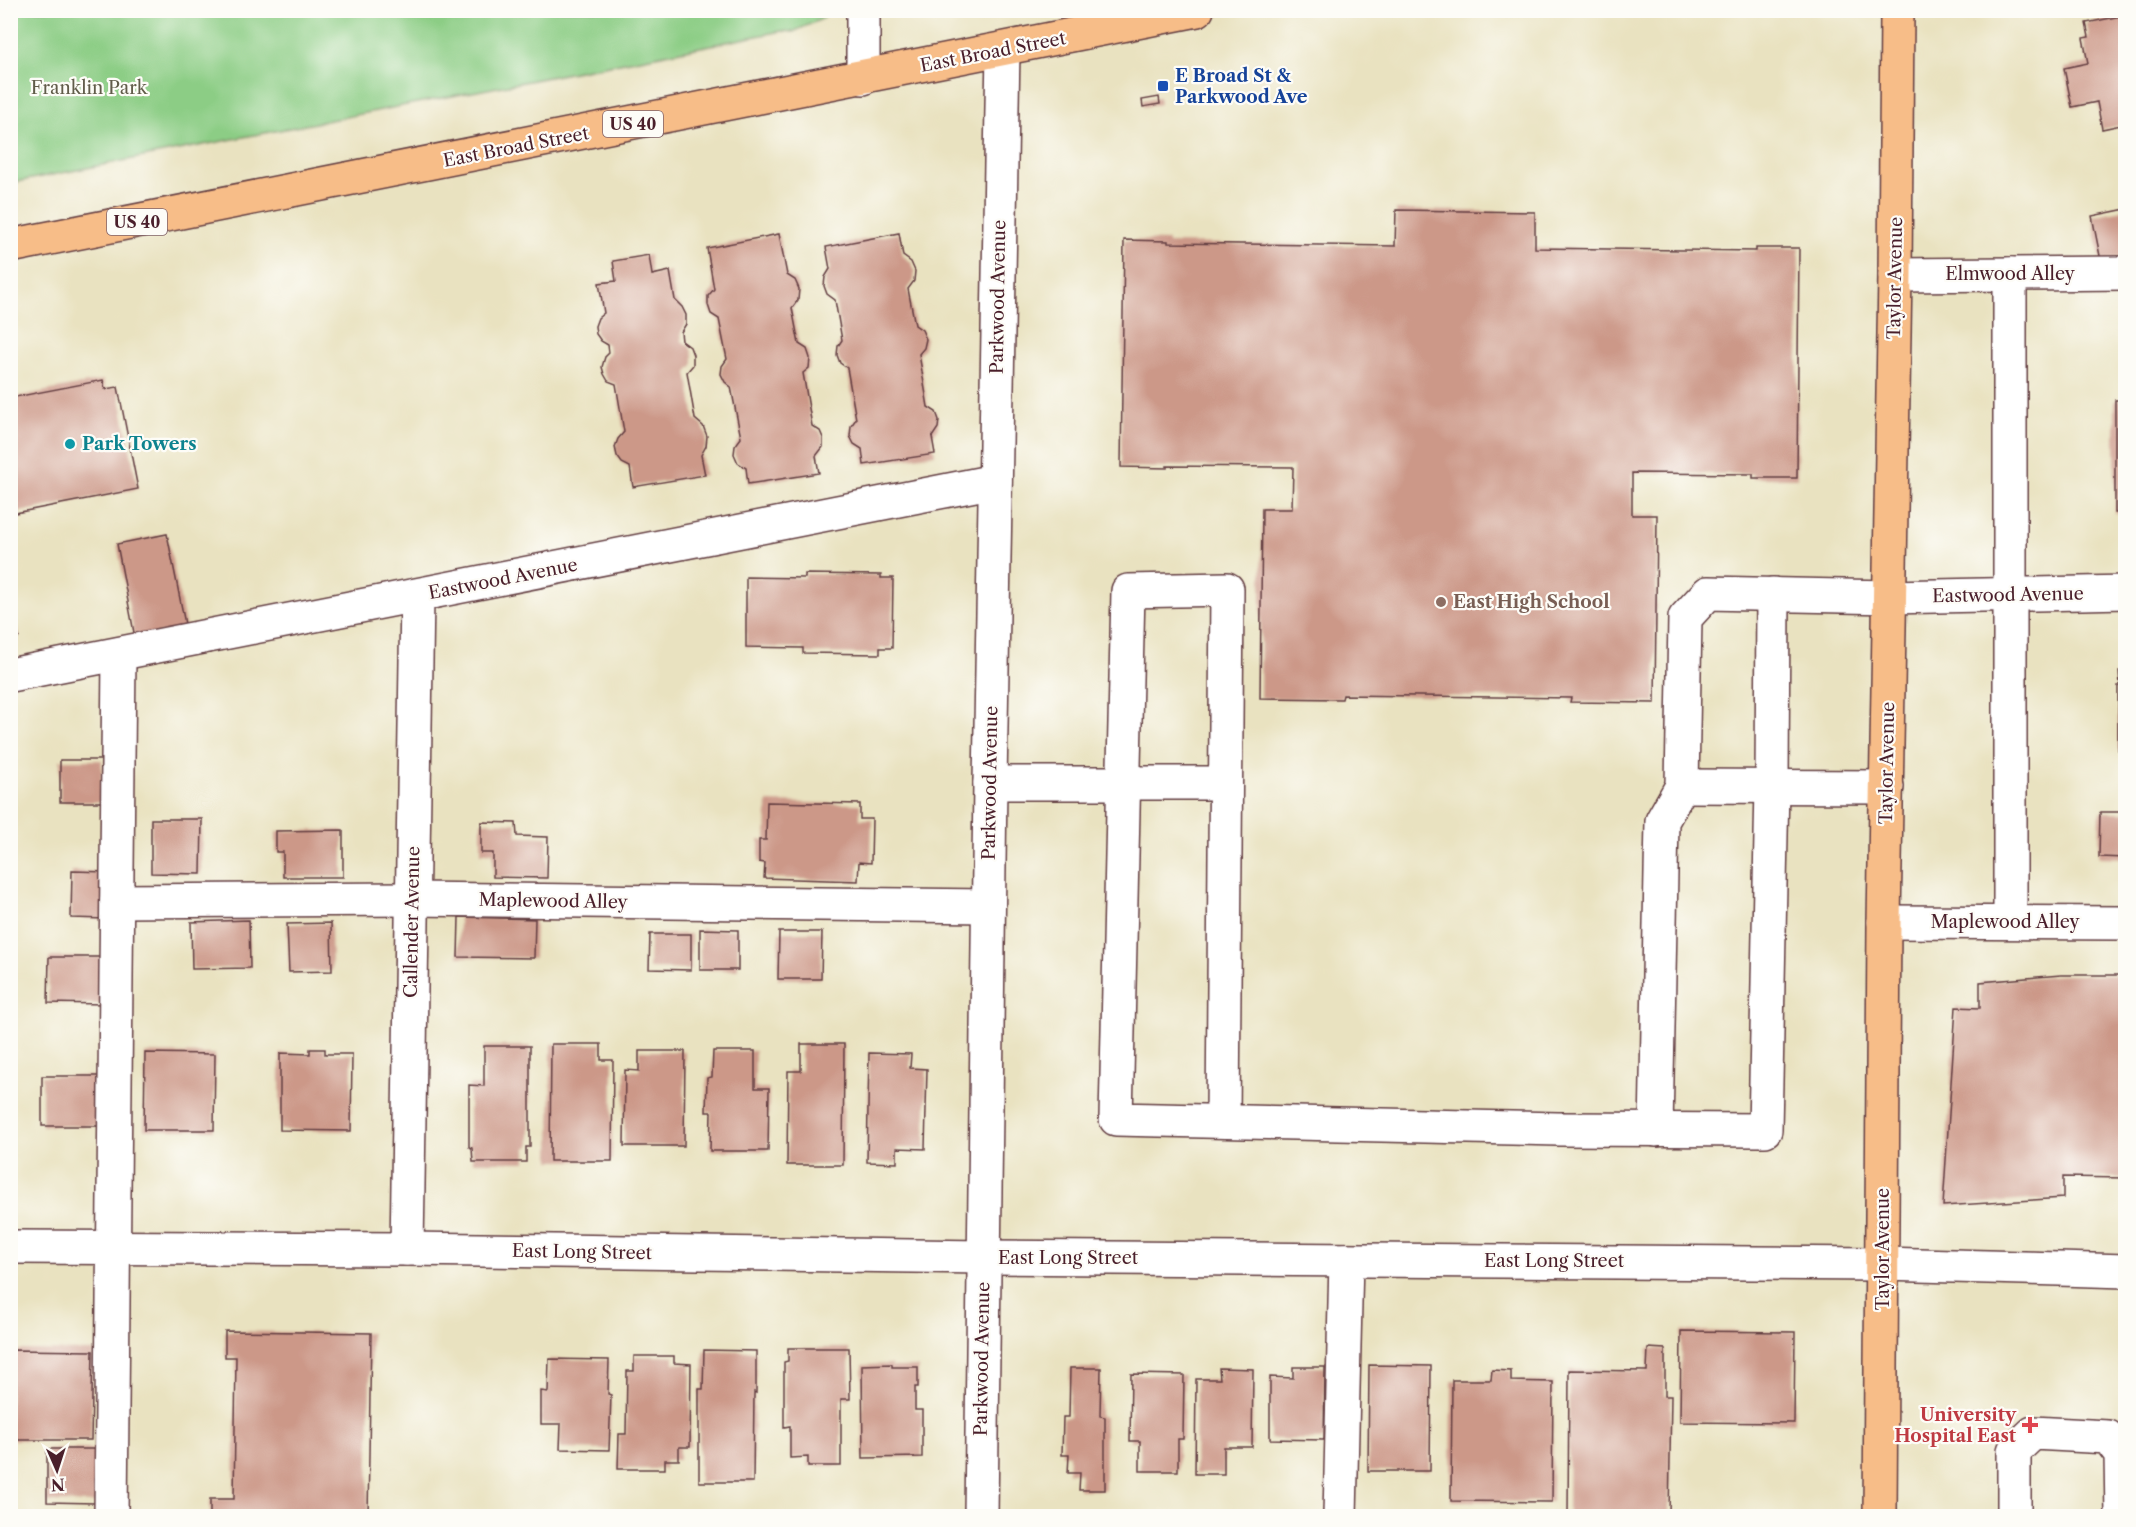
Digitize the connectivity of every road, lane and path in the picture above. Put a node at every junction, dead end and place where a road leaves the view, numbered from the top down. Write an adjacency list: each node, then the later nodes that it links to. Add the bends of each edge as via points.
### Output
1 (863, 10): 5 (street)
2 (1197, 10): 4 (main road, East Broad Street / US 40)
3 (1897, 10): 9 (main road, Taylor Avenue)
4 (1003, 50): 5 (main road, East Broad Street / US 40); 10 (street, Parkwood Avenue)
5 (863, 78): 6 (main road, East Broad Street / US 40)
6 (10, 246)
7 (2126, 273): 8 (street, Elmwood Alley)
8 (2010, 274): 9 (street, Elmwood Alley); 13 (street)
9 (1895, 275): 15 (main road, Taylor Avenue)
10 (995, 481): 14 (street, Eastwood Avenue); 18 (street, Parkwood Avenue)
11 (2126, 592): 13 (street, Eastwood Avenue)
12 (1773, 594): 15 (street, Eastwood Avenue); 21 (street, Eastwood Avenue, via 1708,593 1685,618); 22 (street)
13 (2009, 595): 15 (street, Eastwood Avenue); 28 (street)
14 (417, 596): 16 (street, Eastwood Avenue); 24 (street, Callender Avenue)
15 (1890, 597): 23 (main road, Taylor Avenue)
16 (119, 654): 17 (street, Eastwood Avenue); 25 (street)
17 (10, 675)
18 (990, 783): 19 (street); 26 (street, Parkwood Avenue)
19 (1123, 783): 20 (street); 20 (street, via 1128,591 1227,589); 30 (street, via 1116,1119)
20 (1224, 783): 30 (street)
21 (1682, 786): 22 (street); 31 (street, via 1662,821)
22 (1772, 786): 23 (street); 31 (street, via 1765,1130)
23 (1887, 787): 27 (main road, Taylor Avenue)
24 (412, 899): 25 (street, Maplewood Alley); 26 (street, Maplewood Alley); 34 (street, Callender Avenue)
25 (117, 900): 33 (street)
26 (988, 906): 35 (street, Parkwood Avenue)
27 (1884, 922): 28 (street, Maplewood Alley); 37 (main road, Taylor Avenue)
28 (2010, 922): 29 (street, Maplewood Alley)
29 (2126, 923)
30 (1223, 1121): 31 (street)
31 (1656, 1130)
32 (10, 1247): 33 (street, East Long Street)
33 (114, 1248): 34 (street, East Long Street); 39 (street)
34 (406, 1249): 35 (street, East Long Street)
35 (983, 1257): 36 (street, East Long Street); 40 (street, Parkwood Avenue)
36 (1346, 1260): 37 (street, East Long Street); 41 (street)
37 (1883, 1264): 38 (street, East Long Street); 42 (main road, Taylor Avenue)
38 (2126, 1271)
39 (111, 1516)
40 (981, 1516)
41 (1340, 1516)
42 (1880, 1516)
43 (2014, 1516): 44 (street, via 2014,1451 2033,1433 2108,1437 2121,1454)
44 (2122, 1516)

